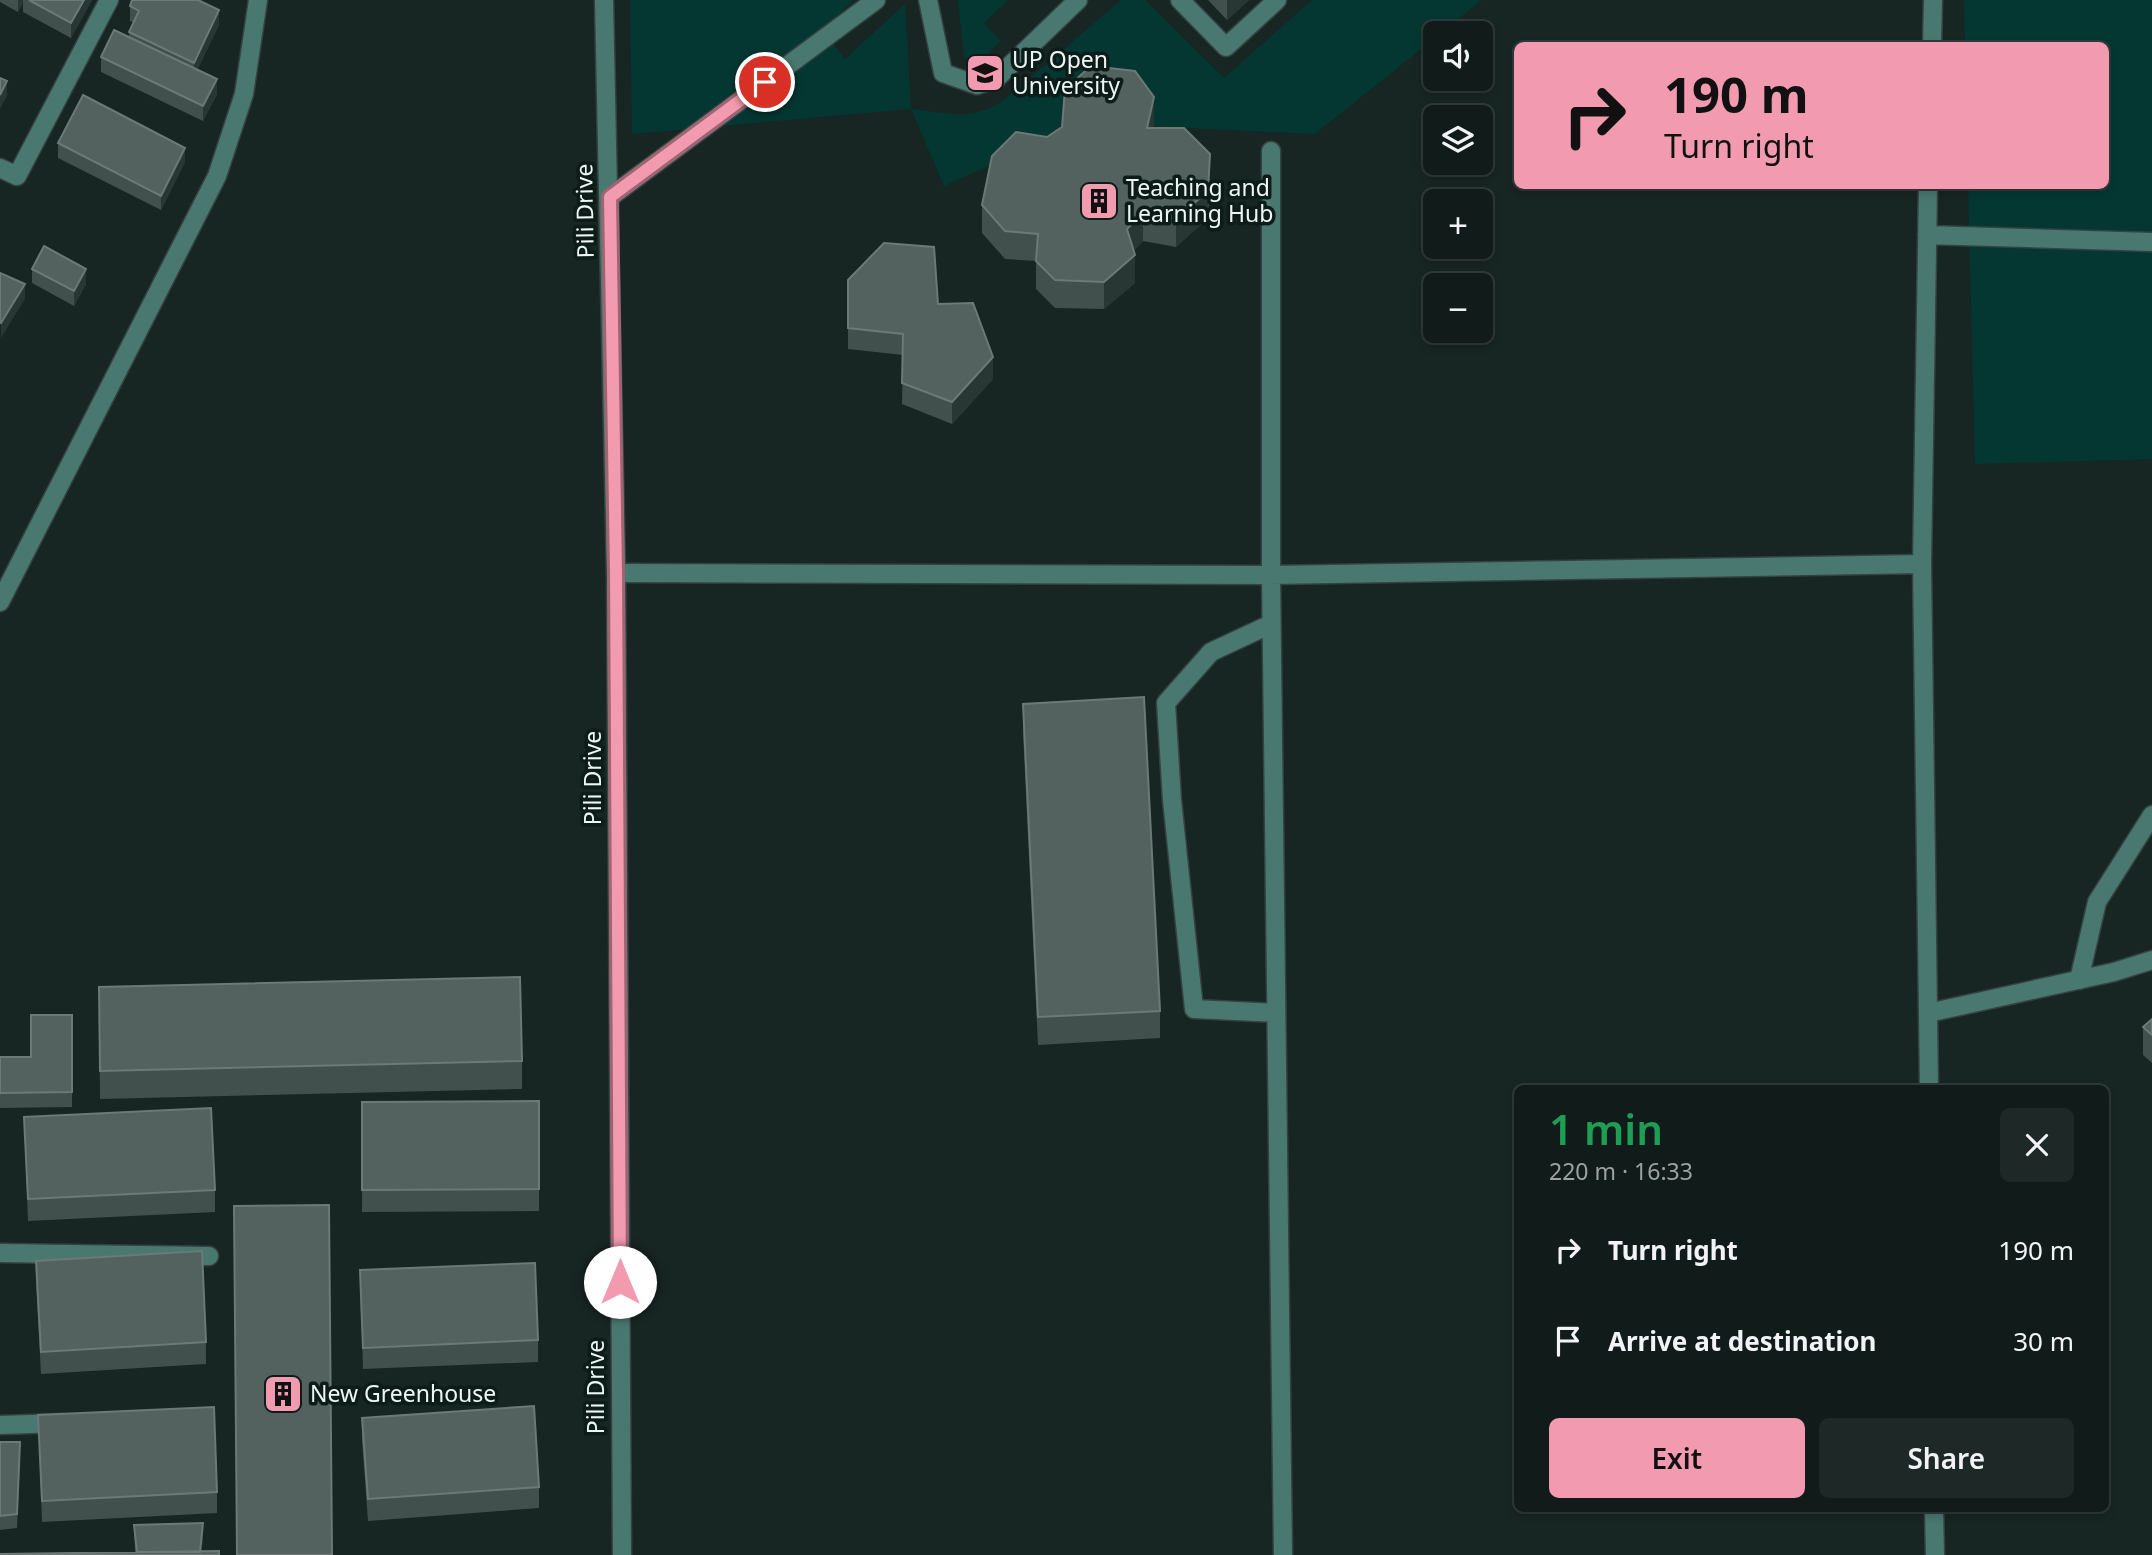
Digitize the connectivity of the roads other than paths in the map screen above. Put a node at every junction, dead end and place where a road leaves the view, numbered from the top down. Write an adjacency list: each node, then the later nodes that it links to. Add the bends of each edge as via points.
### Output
1 (109, 0): 12 (street, via 17,176)
2 (258, 0): 20 (street, via 244,94 217,176)
3 (604, 0): 14 (street, Pili Drive)
4 (876, 0): 14 (street)
5 (928, 0): 6 (street, via 943,73 977,85 997,78)
6 (1078, 0)
7 (1180, 0): 8 (street, via 1226,47)
8 (1277, 0)
9 (1933, 0): 10 (street)
10 (1932, 42)
11 (1271, 151): 19 (street)
12 (0, 168)
13 (1928, 189): 15 (street)
14 (610, 197): 18 (street, Pili Drive)
15 (1927, 235): 16 (street); 17 (street)
16 (2152, 242)
17 (1922, 564): 19 (street); 26 (street)
18 (616, 572): 19 (street); 33 (street, Pili Drive)
19 (1271, 575): 21 (street)
20 (0, 602)
21 (1271, 624): 25 (street); 25 (street, via 1211,652 1166,703 1194,1009)
22 (2152, 815): 24 (street, via 2097,902)
23 (2152, 960): 24 (street)
24 (2079, 980): 26 (street)
25 (1276, 1013): 34 (street)
26 (1928, 1013): 27 (street)
27 (1929, 1085)
28 (0, 1253): 29 (street)
29 (209, 1256)
30 (80, 1422): 31 (street)
31 (0, 1425)
32 (1934, 1512): 35 (street)
33 (622, 1555)
34 (1283, 1555)
35 (1935, 1555)

